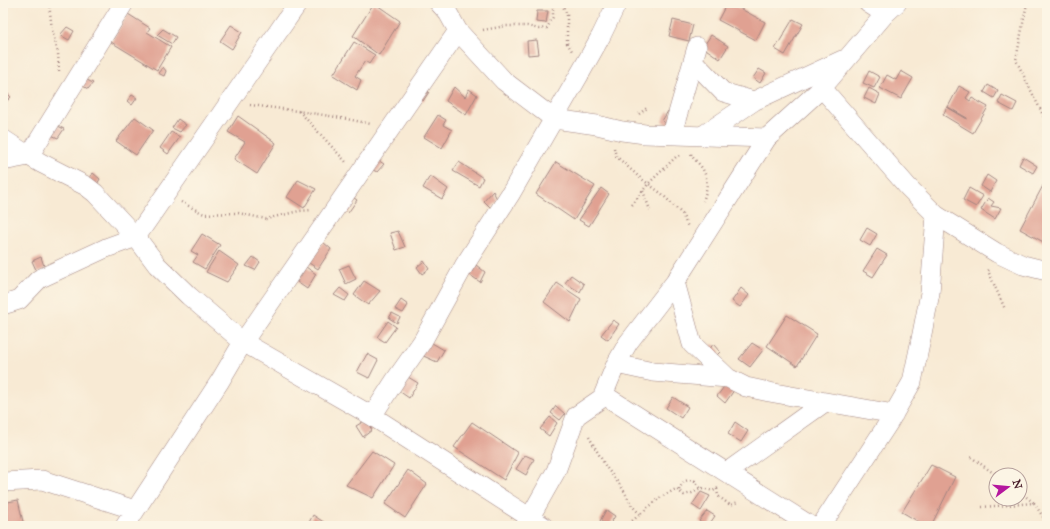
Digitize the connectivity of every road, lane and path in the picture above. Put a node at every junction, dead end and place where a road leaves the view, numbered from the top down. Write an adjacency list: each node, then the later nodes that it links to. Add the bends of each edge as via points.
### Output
1 (49, 3): 15 (path)
2 (124, 3): 15 (street)
3 (298, 3): 17 (street)
4 (439, 3): 11 (street)
5 (555, 3): 11 (path, via 553,17 547,28 506,26)
6 (562, 3): 12 (path, via 567,15 567,43 573,53)
7 (617, 3): 12 (street)
8 (868, 3): 10 (street)
9 (1027, 3): 22 (path, via 1016,60)
10 (891, 8): 13 (street)
11 (462, 36): 21 (street, via 504,81); 24 (street)
12 (592, 54): 21 (street)
13 (848, 58): 14 (street); 16 (street)
14 (822, 88): 27 (street); 39 (street, via 908,187)
15 (64, 99): 30 (street)
16 (754, 100): 25 (street, via 723,92 695,54); 26 (street)
17 (229, 102): 19 (path); 35 (street)
18 (648, 108): 20 (path)
19 (299, 111): 24 (path); 32 (path)
20 (637, 116)
21 (554, 119): 23 (street); 56 (street, via 464,266 422,342)
22 (1047, 123)
23 (607, 127): 25 (street, via 622,132); 33 (path, via 616,156)
24 (391, 128): 32 (street)
25 (672, 134): 26 (street)
26 (702, 136): 27 (street)
27 (766, 138): 40 (street)
28 (3, 139): 30 (street)
29 (689, 150): 40 (path, via 691,157 699,163 708,183 700,210)
30 (29, 156): 31 (street); 41 (street, via 86,186)
31 (3, 161)
32 (358, 176): 37 (street)
33 (648, 184): 34 (path); 42 (path, via 682,214 689,229)
34 (643, 190): 36 (path); 38 (path)
35 (166, 193): 37 (path, via 204,214 238,213 266,219 299,210); 41 (street)
36 (632, 204)
37 (334, 210): 48 (street)
38 (650, 210)
39 (936, 215): 43 (street); 55 (street, via 930,293 912,382)
40 (714, 221): 42 (street)
41 (136, 237): 46 (street, via 39,279 19,300); 48 (street, via 157,266 171,280)
42 (703, 239): 45 (street)
43 (996, 253): 44 (street); 47 (path, via 988,271)
44 (1047, 271)
45 (675, 282): 49 (street); 52 (street, via 692,344)
46 (3, 305)
47 (1005, 308)
48 (243, 342): 56 (street); 67 (street)
49 (628, 343): 50 (street); 51 (street)
50 (616, 364): 51 (street); 53 (street)
51 (653, 372): 52 (street)
52 (728, 378): 54 (street, via 746,387)
53 (604, 395): 57 (street); 60 (street)
54 (825, 402): 55 (street); 60 (street)
55 (894, 414): 74 (street)
56 (372, 416): 69 (street)
57 (576, 416): 68 (path, via 606,467); 69 (street, via 556,471)
58 (971, 457): 59 (path)
59 (988, 469)
60 (727, 472): 62 (path, via 723,483 713,491); 73 (street)
61 (3, 482): 67 (street, via 42,480)
62 (700, 489): 63 (path, via 684,495); 63 (path, via 695,481 688,480 682,483)
63 (678, 490): 68 (path, via 676,488 661,497)
64 (1028, 498): 65 (path)
65 (1034, 503): 66 (path); 70 (path)
66 (982, 507)
67 (135, 510): 71 (street)
68 (640, 514): 72 (path)
69 (532, 523)
70 (1047, 523)
71 (125, 526)
72 (626, 526)
73 (810, 526)
74 (821, 526)

